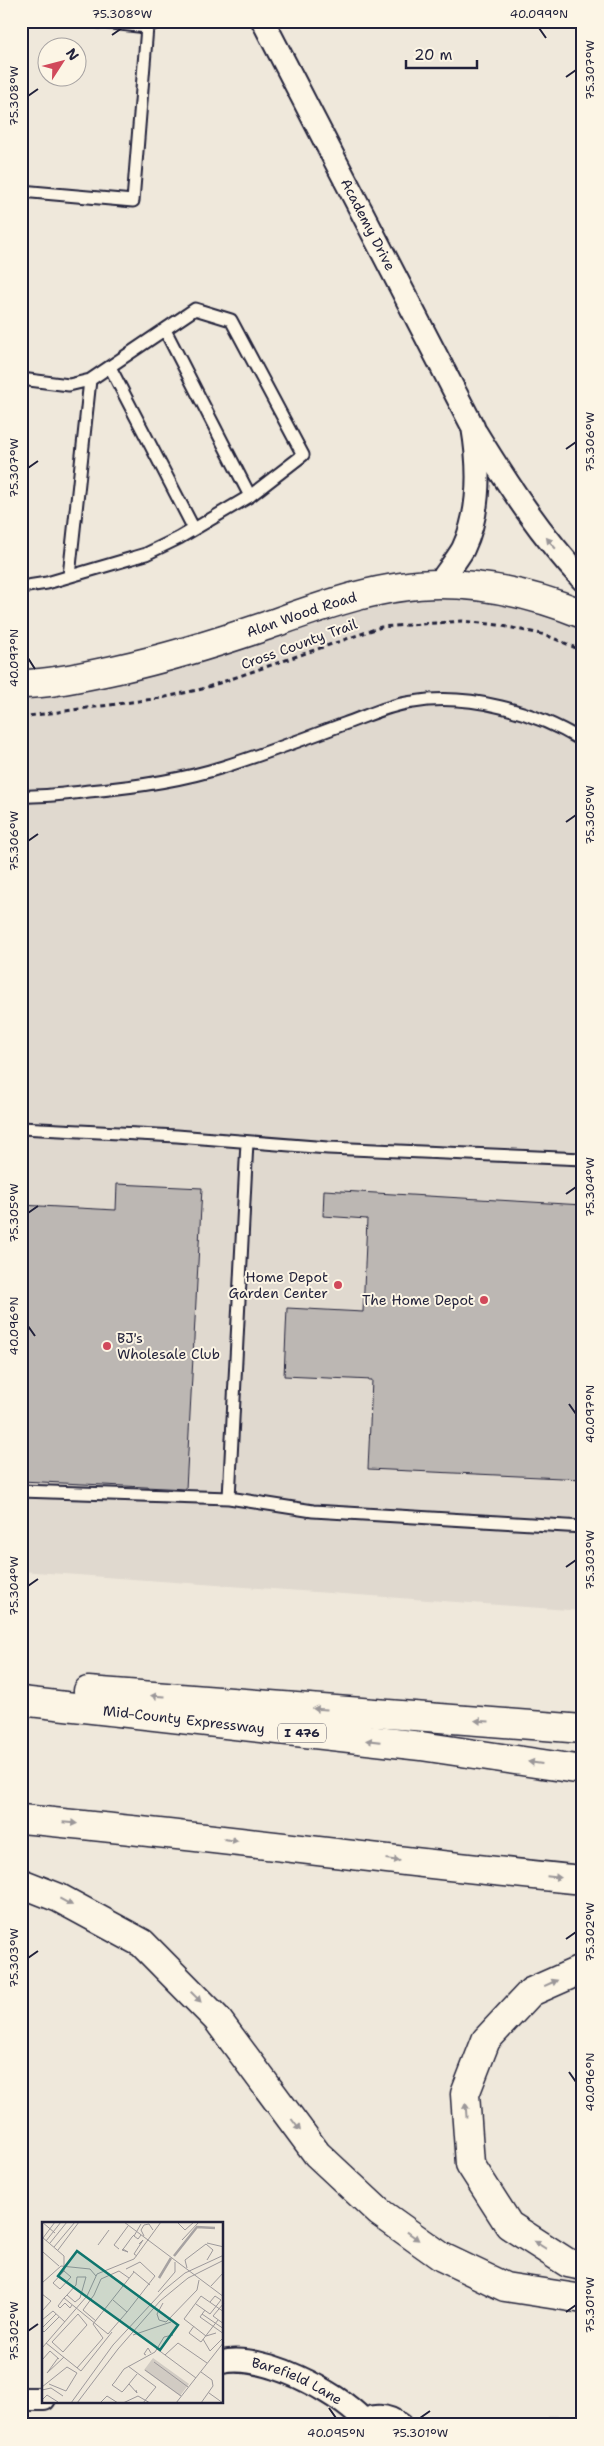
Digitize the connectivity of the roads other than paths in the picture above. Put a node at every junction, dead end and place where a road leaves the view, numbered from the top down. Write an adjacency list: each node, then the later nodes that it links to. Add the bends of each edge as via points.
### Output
1 (93, 21): 4 (lane)
2 (159, 21): 4 (lane)
3 (264, 21): 10 (street, Academy Drive)
4 (147, 27): 5 (lane, via 133,200)
5 (21, 190)
6 (165, 330): 7 (lane); 11 (lane); 11 (lane, via 195,309 231,320 303,455)
7 (110, 367): 9 (lane); 12 (lane)
8 (21, 379): 9 (lane, via 69,385)
9 (90, 380): 13 (lane)
10 (473, 427): 14 (street, Academy Drive, one-way to 10, via 516,496); 15 (street, Academy Drive, via 477,450 477,510 462,549)
11 (250, 496): 12 (lane)
12 (194, 529): 13 (lane, via 146,554)
13 (69, 576): 16 (lane)
14 (583, 580)
15 (439, 584): 17 (main road, Alan Wood Road, via 488,588 533,597); 18 (main road, Alan Wood Road, via 392,589 328,604 173,657 95,674)
16 (21, 587)
17 (583, 614)
18 (21, 684)
19 (583, 741): 20 (lane, via 533,717 445,698 393,706 224,767 180,779 112,790)
20 (21, 796)
21 (21, 1128): 22 (lane)
22 (247, 1142): 23 (lane); 25 (lane)
23 (583, 1159)
24 (21, 1492): 25 (lane)
25 (229, 1498): 26 (lane, via 313,1511)
26 (583, 1527)
27 (21, 1686): 29 (main road, one-way to 27)
28 (21, 1701): 30 (main road, Mid-County Expressway / I 476, one-way to 28, via 421,1746)
29 (583, 1729)
30 (583, 1770)
31 (21, 1819): 32 (main road, one-way to 32, via 147,1830)
32 (583, 1880)
33 (21, 1883): 36 (main road, one-way to 36, via 59,1898 142,1943 217,2019 317,2154 379,2212 442,2257 505,2287)
34 (583, 1969): 35 (main road, one-way to 34, via 568,2263 509,2225 470,2164 465,2094 486,2040 531,1992)
35 (583, 2266)
36 (583, 2299)
37 (224, 2361): 40 (street, Barefield Lane, via 261,2364 306,2380 353,2410)
38 (21, 2399): 39 (street)
39 (42, 2399)
40 (360, 2423): 41 (street, Barefield Lane, via 378,2416 392,2419)
41 (400, 2425)

